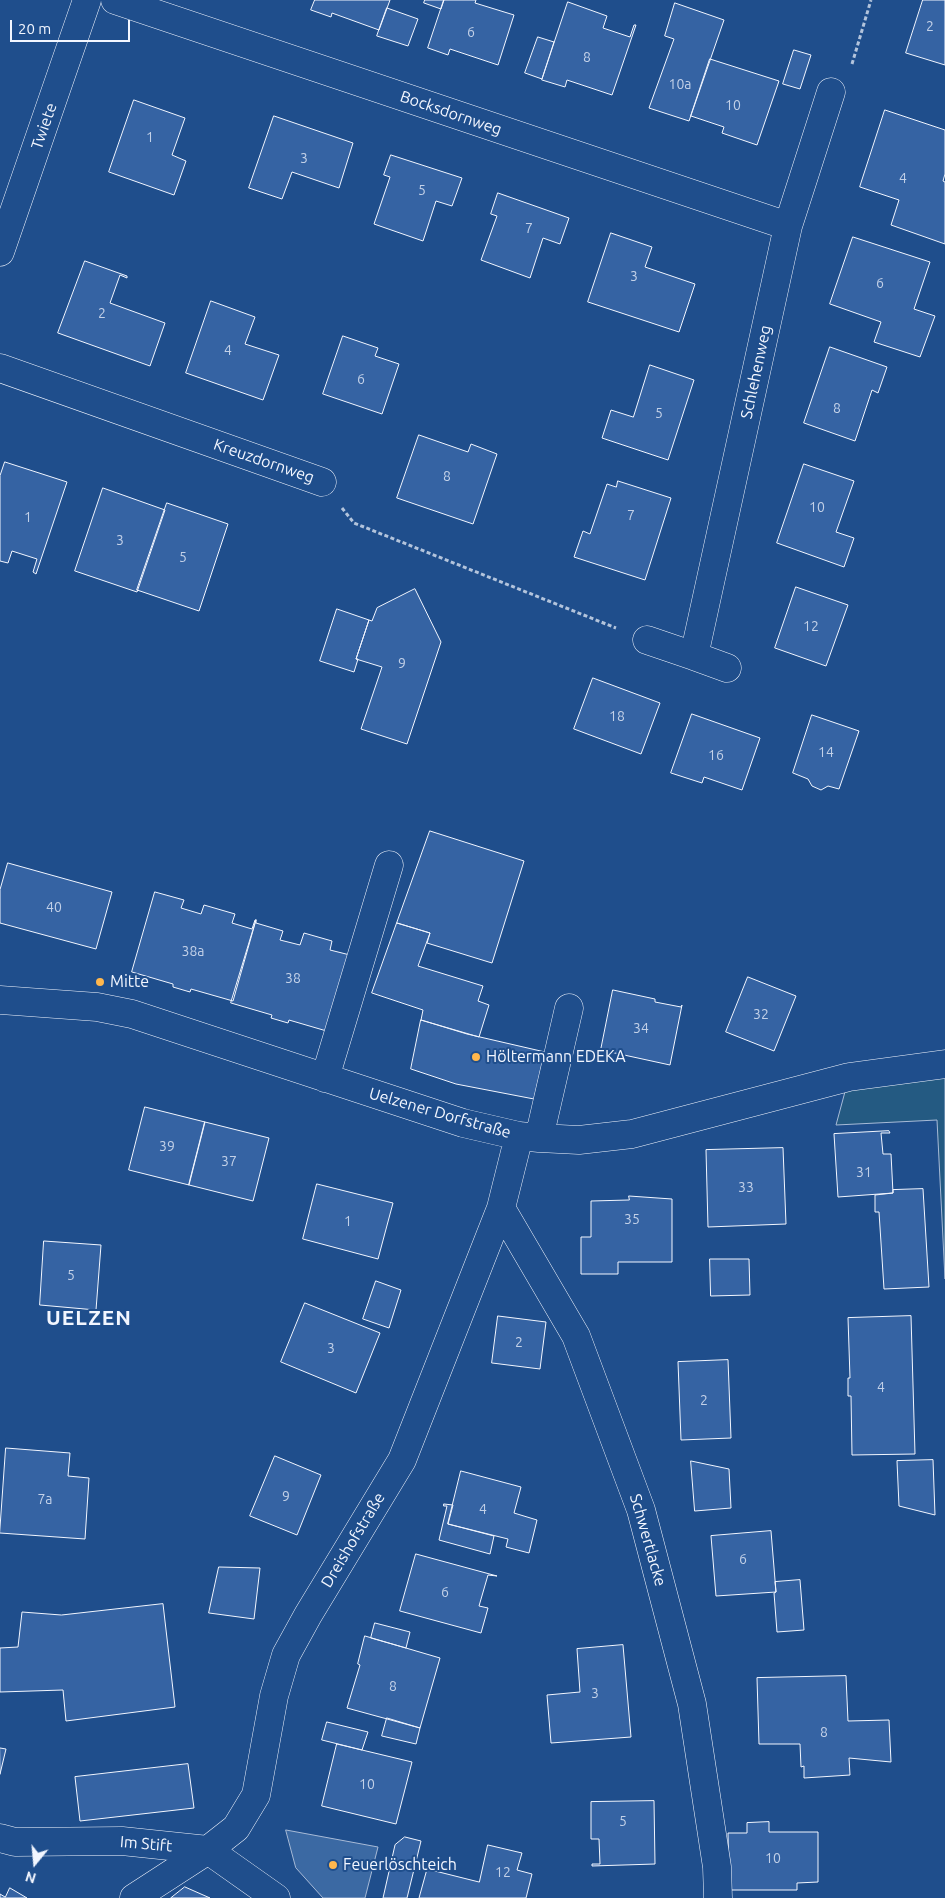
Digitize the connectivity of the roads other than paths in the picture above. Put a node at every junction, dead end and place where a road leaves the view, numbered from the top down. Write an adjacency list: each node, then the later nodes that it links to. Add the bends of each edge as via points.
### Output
1 (87, 0): 5 (street, Twiete)
2 (115, 0): 4 (street, Bocksdornweg)
3 (831, 92): 4 (street, Schlehenweg)
4 (788, 226): 9 (street, Schlehenweg)
5 (0, 252)
6 (0, 368): 7 (street, Kreuzdornweg)
7 (322, 482)
8 (647, 640): 9 (street)
9 (694, 656): 10 (street)
10 (728, 668)
11 (389, 865): 15 (street)
12 (0, 1000): 15 (street, Uelzener Dorfstraße, via 97,1007 132,1014)
13 (569, 1008): 16 (street, Dreishofstraße)
14 (945, 1064): 16 (street, Uelzener Dorfstraße, via 849,1077 632,1134 579,1140)
15 (325, 1078): 16 (street, Uelzener Dorfstraße, via 463,1123)
16 (529, 1137): 17 (street, Dreishofstraße)
17 (501, 1208): 19 (street, Dreishofstraße, via 402,1460 286,1656 274,1696 256,1795 236,1828); 22 (street, Schwertlacke, via 576,1336 641,1510 692,1704 717,1867)
18 (0, 1838): 19 (street, Im Stift, via 15,1842 122,1842)
19 (208, 1850): 20 (street, Dreishofstraße); 21 (street, Im Stift)
20 (134, 1898)
21 (276, 1898)
22 (718, 1898)

